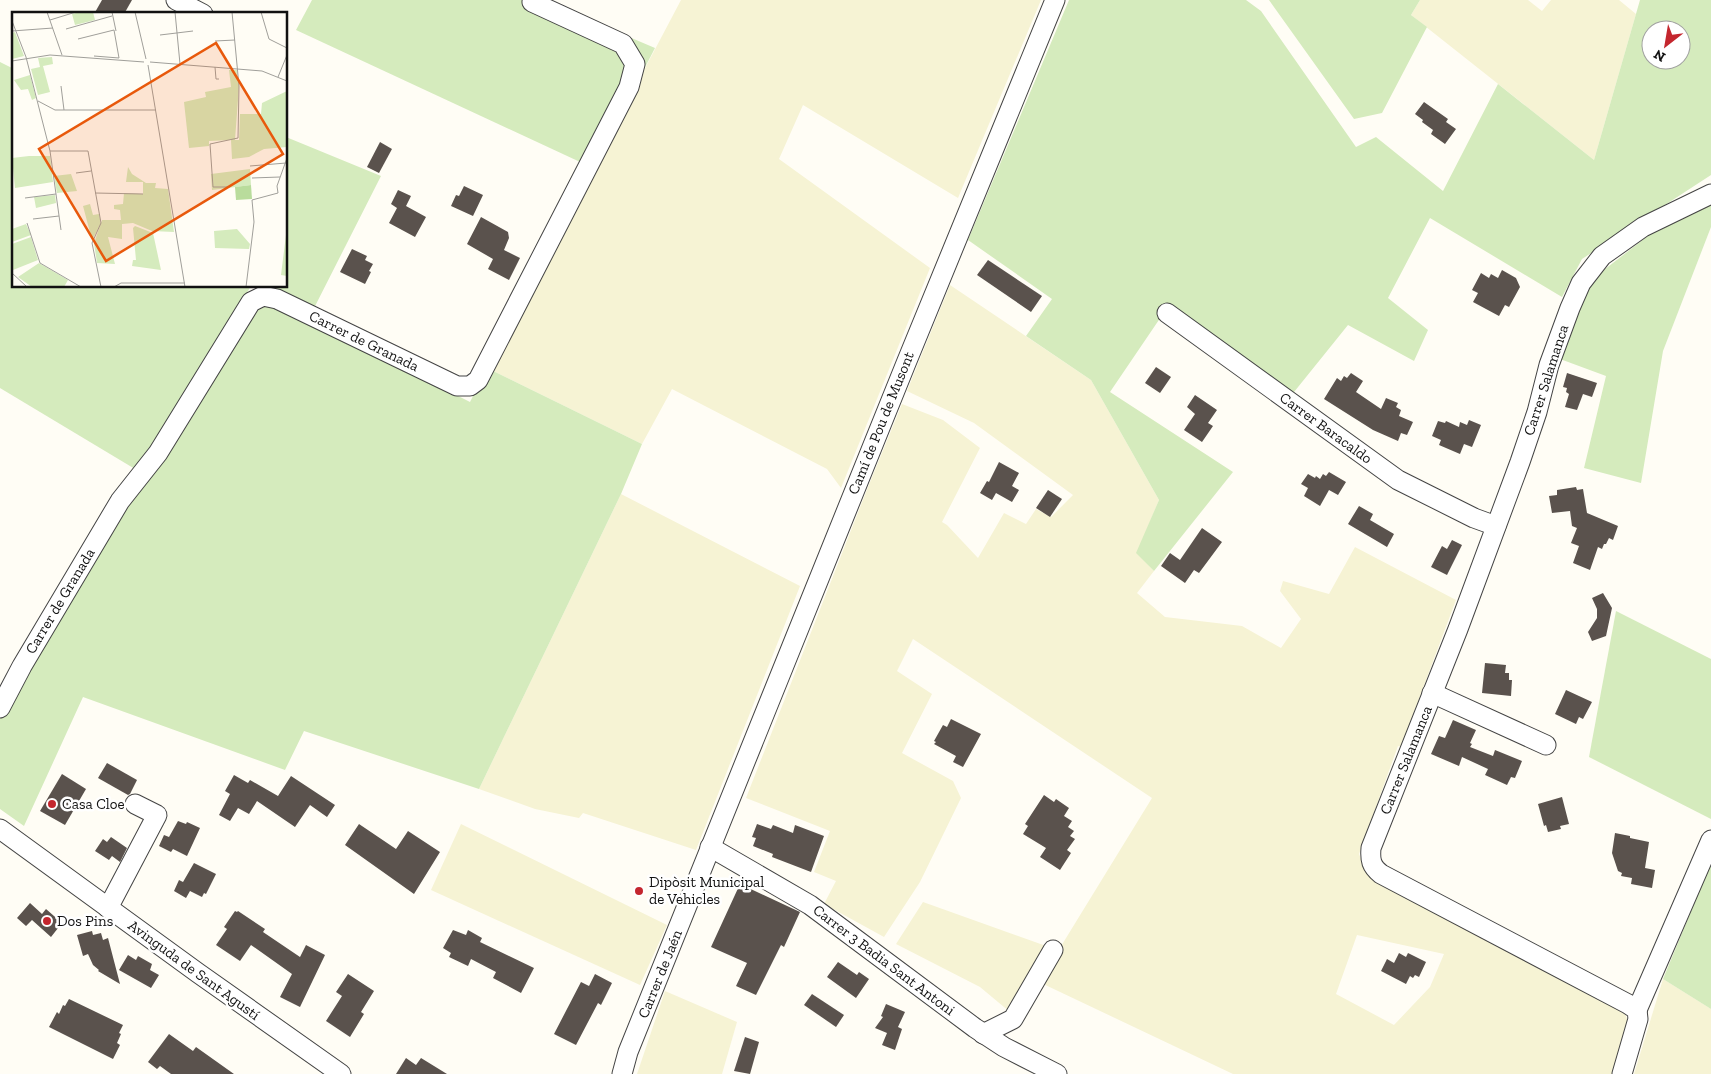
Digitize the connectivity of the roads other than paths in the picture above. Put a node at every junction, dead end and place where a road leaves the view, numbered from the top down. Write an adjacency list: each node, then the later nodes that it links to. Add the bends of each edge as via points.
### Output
1 (176, 0): 4 (street)
2 (1056, 0): 14 (street, Camí de Pou de Musont)
3 (532, 2): 9 (street, Carrer de Granada, via 622,44 635,64 629,87 478,380 470,386 457,386 277,299 263,296 251,302 158,453 120,501)
4 (199, 12)
5 (1711, 194): 7 (street, Carrer Salamanca, via 1643,227 1602,256 1581,283 1549,364 1520,462)
6 (1166, 312): 7 (street, Carrer Baracaldo, via 1398,480)
7 (1496, 526): 8 (street, Carrer Salamanca)
8 (1432, 693): 10 (street); 17 (street, Carrer Salamanca, via 1371,848 1370,859 1374,868)
9 (0, 708)
10 (1546, 745)
11 (135, 804): 15 (street, via 156,815)
12 (0, 829): 15 (street, Avinguda de Sant Agustí)
13 (1711, 840): 17 (street)
14 (703, 855): 18 (street, Carrer 3 Badia Sant Antoni, via 810,905); 20 (street, Carrer de Jaén)
15 (108, 908): 19 (street, Avinguda de Sant Agustí)
16 (1053, 950): 18 (street, via 1013,1019)
17 (1637, 1010): 22 (street, via 1638,1019)
18 (983, 1034): 21 (street, Carrer 3 Badia Sant Antoni)
19 (341, 1074)
20 (622, 1074)
21 (1057, 1074)
22 (1622, 1074)

